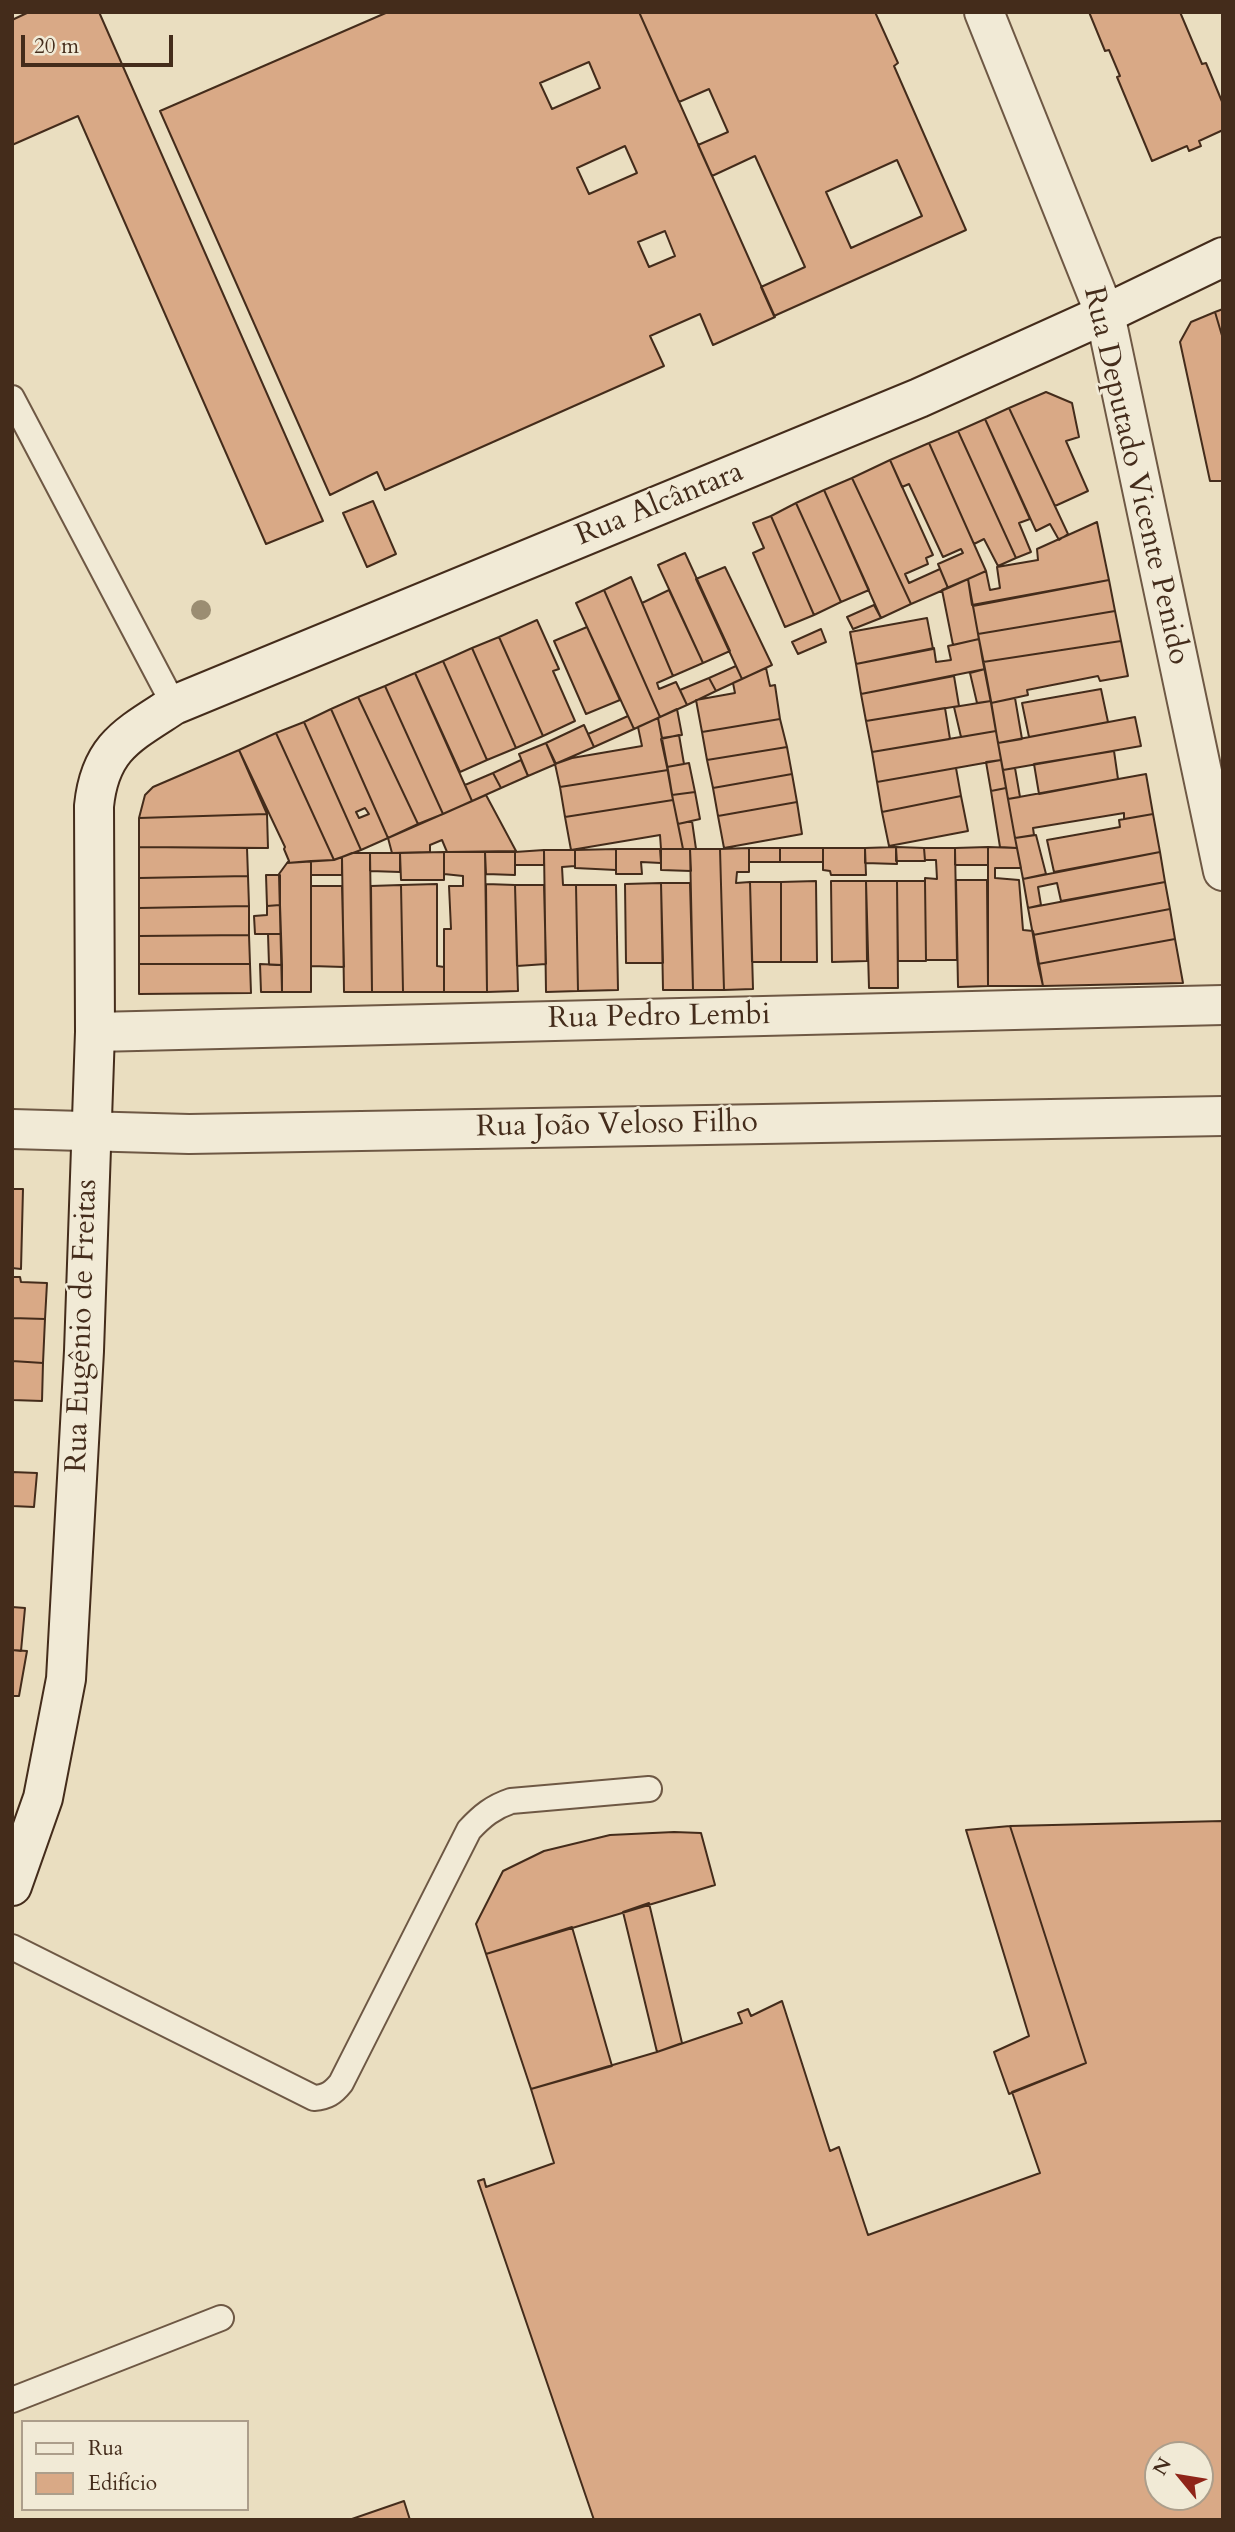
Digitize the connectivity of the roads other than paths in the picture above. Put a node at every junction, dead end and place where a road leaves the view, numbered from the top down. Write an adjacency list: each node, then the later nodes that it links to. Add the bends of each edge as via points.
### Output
1 (984, 12): 3 (street, Rua Deputado Vicente Penido)
2 (1223, 257): 3 (street, Rua Alcântara)
3 (1105, 314): 5 (street, Rua Alcântara, via 919,398); 7 (street, Rua Deputado Vicente Penido)
4 (12, 398): 5 (lane)
5 (174, 705): 6 (street, Rua Alcântara, via 125,736)
6 (106, 760): 9 (street, Rua Eugênio de Freitas, via 96,783 94,806)
7 (1223, 871)
8 (1223, 1005): 9 (street, Rua Pedro Lembi)
9 (95, 1032): 12 (street, Rua Eugênio de Freitas)
10 (1223, 1116): 12 (street, Rua João Veloso Filho, via 189,1134)
11 (12, 1129): 12 (street, Rua João Veloso Filho)
12 (92, 1131): 14 (street, Rua Eugênio de Freitas, via 66,1679 43,1798)
13 (649, 1789): 15 (lane, via 511,1801 483,1815 469,1830 341,2083 321,2098)
14 (12, 1886)
15 (12, 1947)
16 (221, 2318): 17 (lane)
17 (12, 2400)

